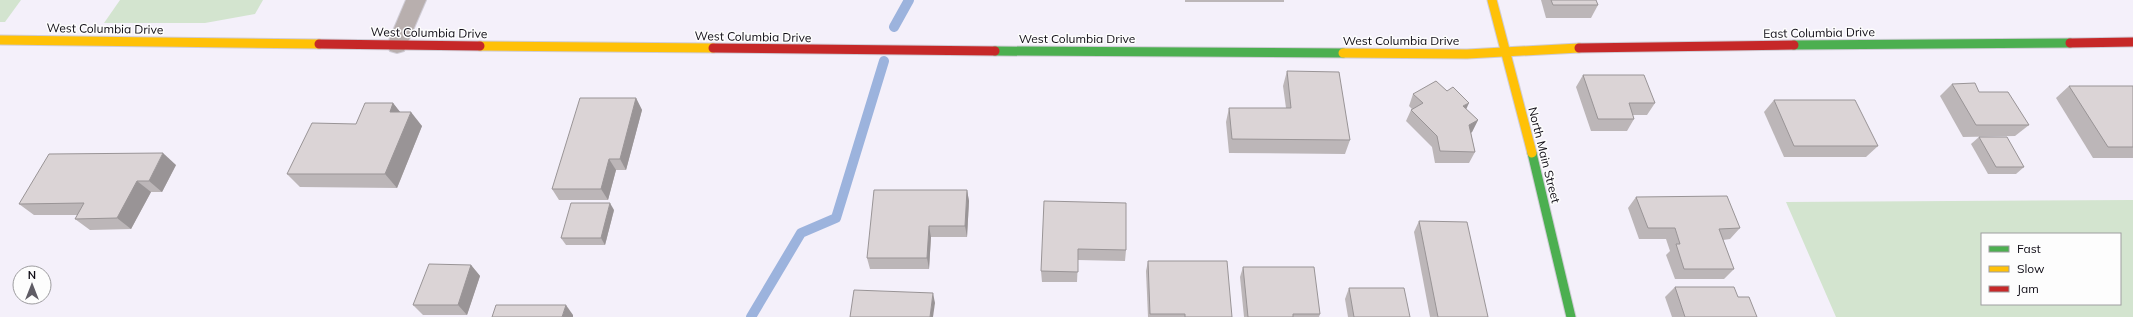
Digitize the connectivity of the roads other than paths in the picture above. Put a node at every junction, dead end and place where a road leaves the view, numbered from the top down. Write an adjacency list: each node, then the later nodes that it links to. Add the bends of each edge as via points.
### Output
1 (416, 0): 5 (street)
2 (1492, 0): 6 (street, North Main Street)
3 (0, 40): 5 (street, West Columbia Drive)
4 (2133, 42): 6 (street, East Columbia Drive, via 1548,48)
5 (396, 45): 6 (street, West Columbia Drive, via 1467,54)
6 (1506, 51): 7 (street, North Main Street)
7 (1571, 317)

